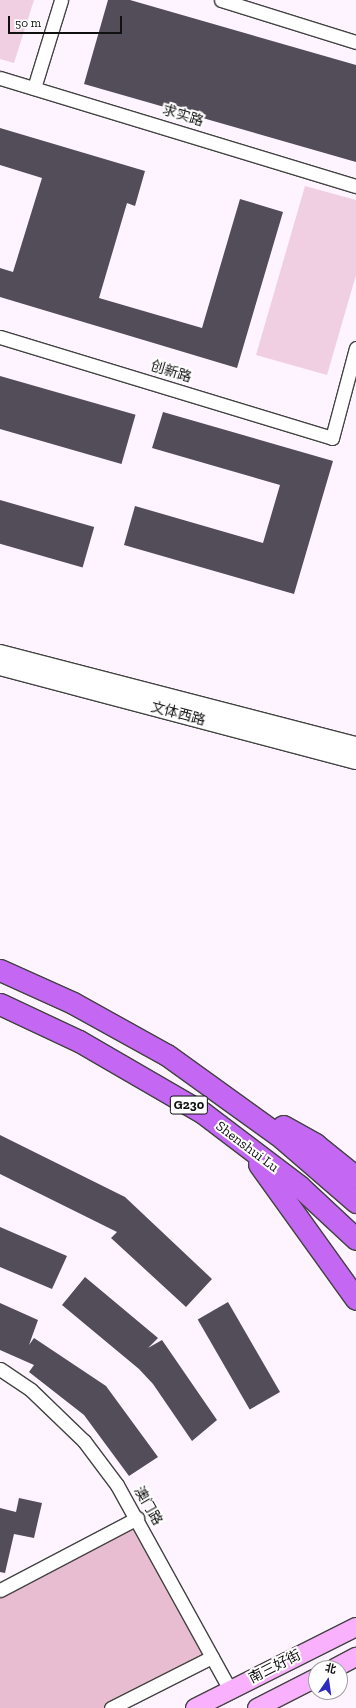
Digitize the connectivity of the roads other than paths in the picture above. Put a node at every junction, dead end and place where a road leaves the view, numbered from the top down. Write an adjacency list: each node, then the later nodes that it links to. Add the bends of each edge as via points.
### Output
1 (61, 0): 5 (street)
2 (221, 0): 3 (street)
3 (356, 42)
4 (0, 78): 5 (street, 求实路)
5 (34, 88): 6 (street, 求实路)
6 (356, 186)
7 (0, 337): 8 (street, 创新路, via 332,438)
8 (356, 348)
9 (0, 653): 11 (street, 文体西路)
10 (0, 667): 12 (street, 文体西路)
11 (356, 745)
12 (356, 761)
13 (0, 970): 15 (highway, Shenshui Lu / G230, via 123,1030 167,1055)
14 (0, 1004): 16 (highway, Shenshui Lu / G230, via 79,1041 161,1087 203,1113)
15 (213, 1086): 17 (highway, via 316,1144); 18 (highway, Shenshui Lu / G230, via 282,1138)
16 (247, 1147): 19 (highway, Shenshui Lu / G230, via 299,1186); 20 (highway)
17 (356, 1177)
18 (356, 1202)
19 (356, 1239)
20 (356, 1299)
21 (0, 1369): 22 (street, 澳门路, via 31,1390 84,1441 117,1485)
22 (137, 1518): 23 (street); 25 (street, 澳门路)
23 (0, 1590)
24 (356, 1627): 27 (main road, 南三好街)
25 (212, 1657): 27 (street, 澳门路); 28 (street)
26 (308, 1682): 30 (main road)
27 (230, 1690): 29 (main road, 南三好街)
28 (111, 1708)
29 (195, 1708)
30 (257, 1708)

